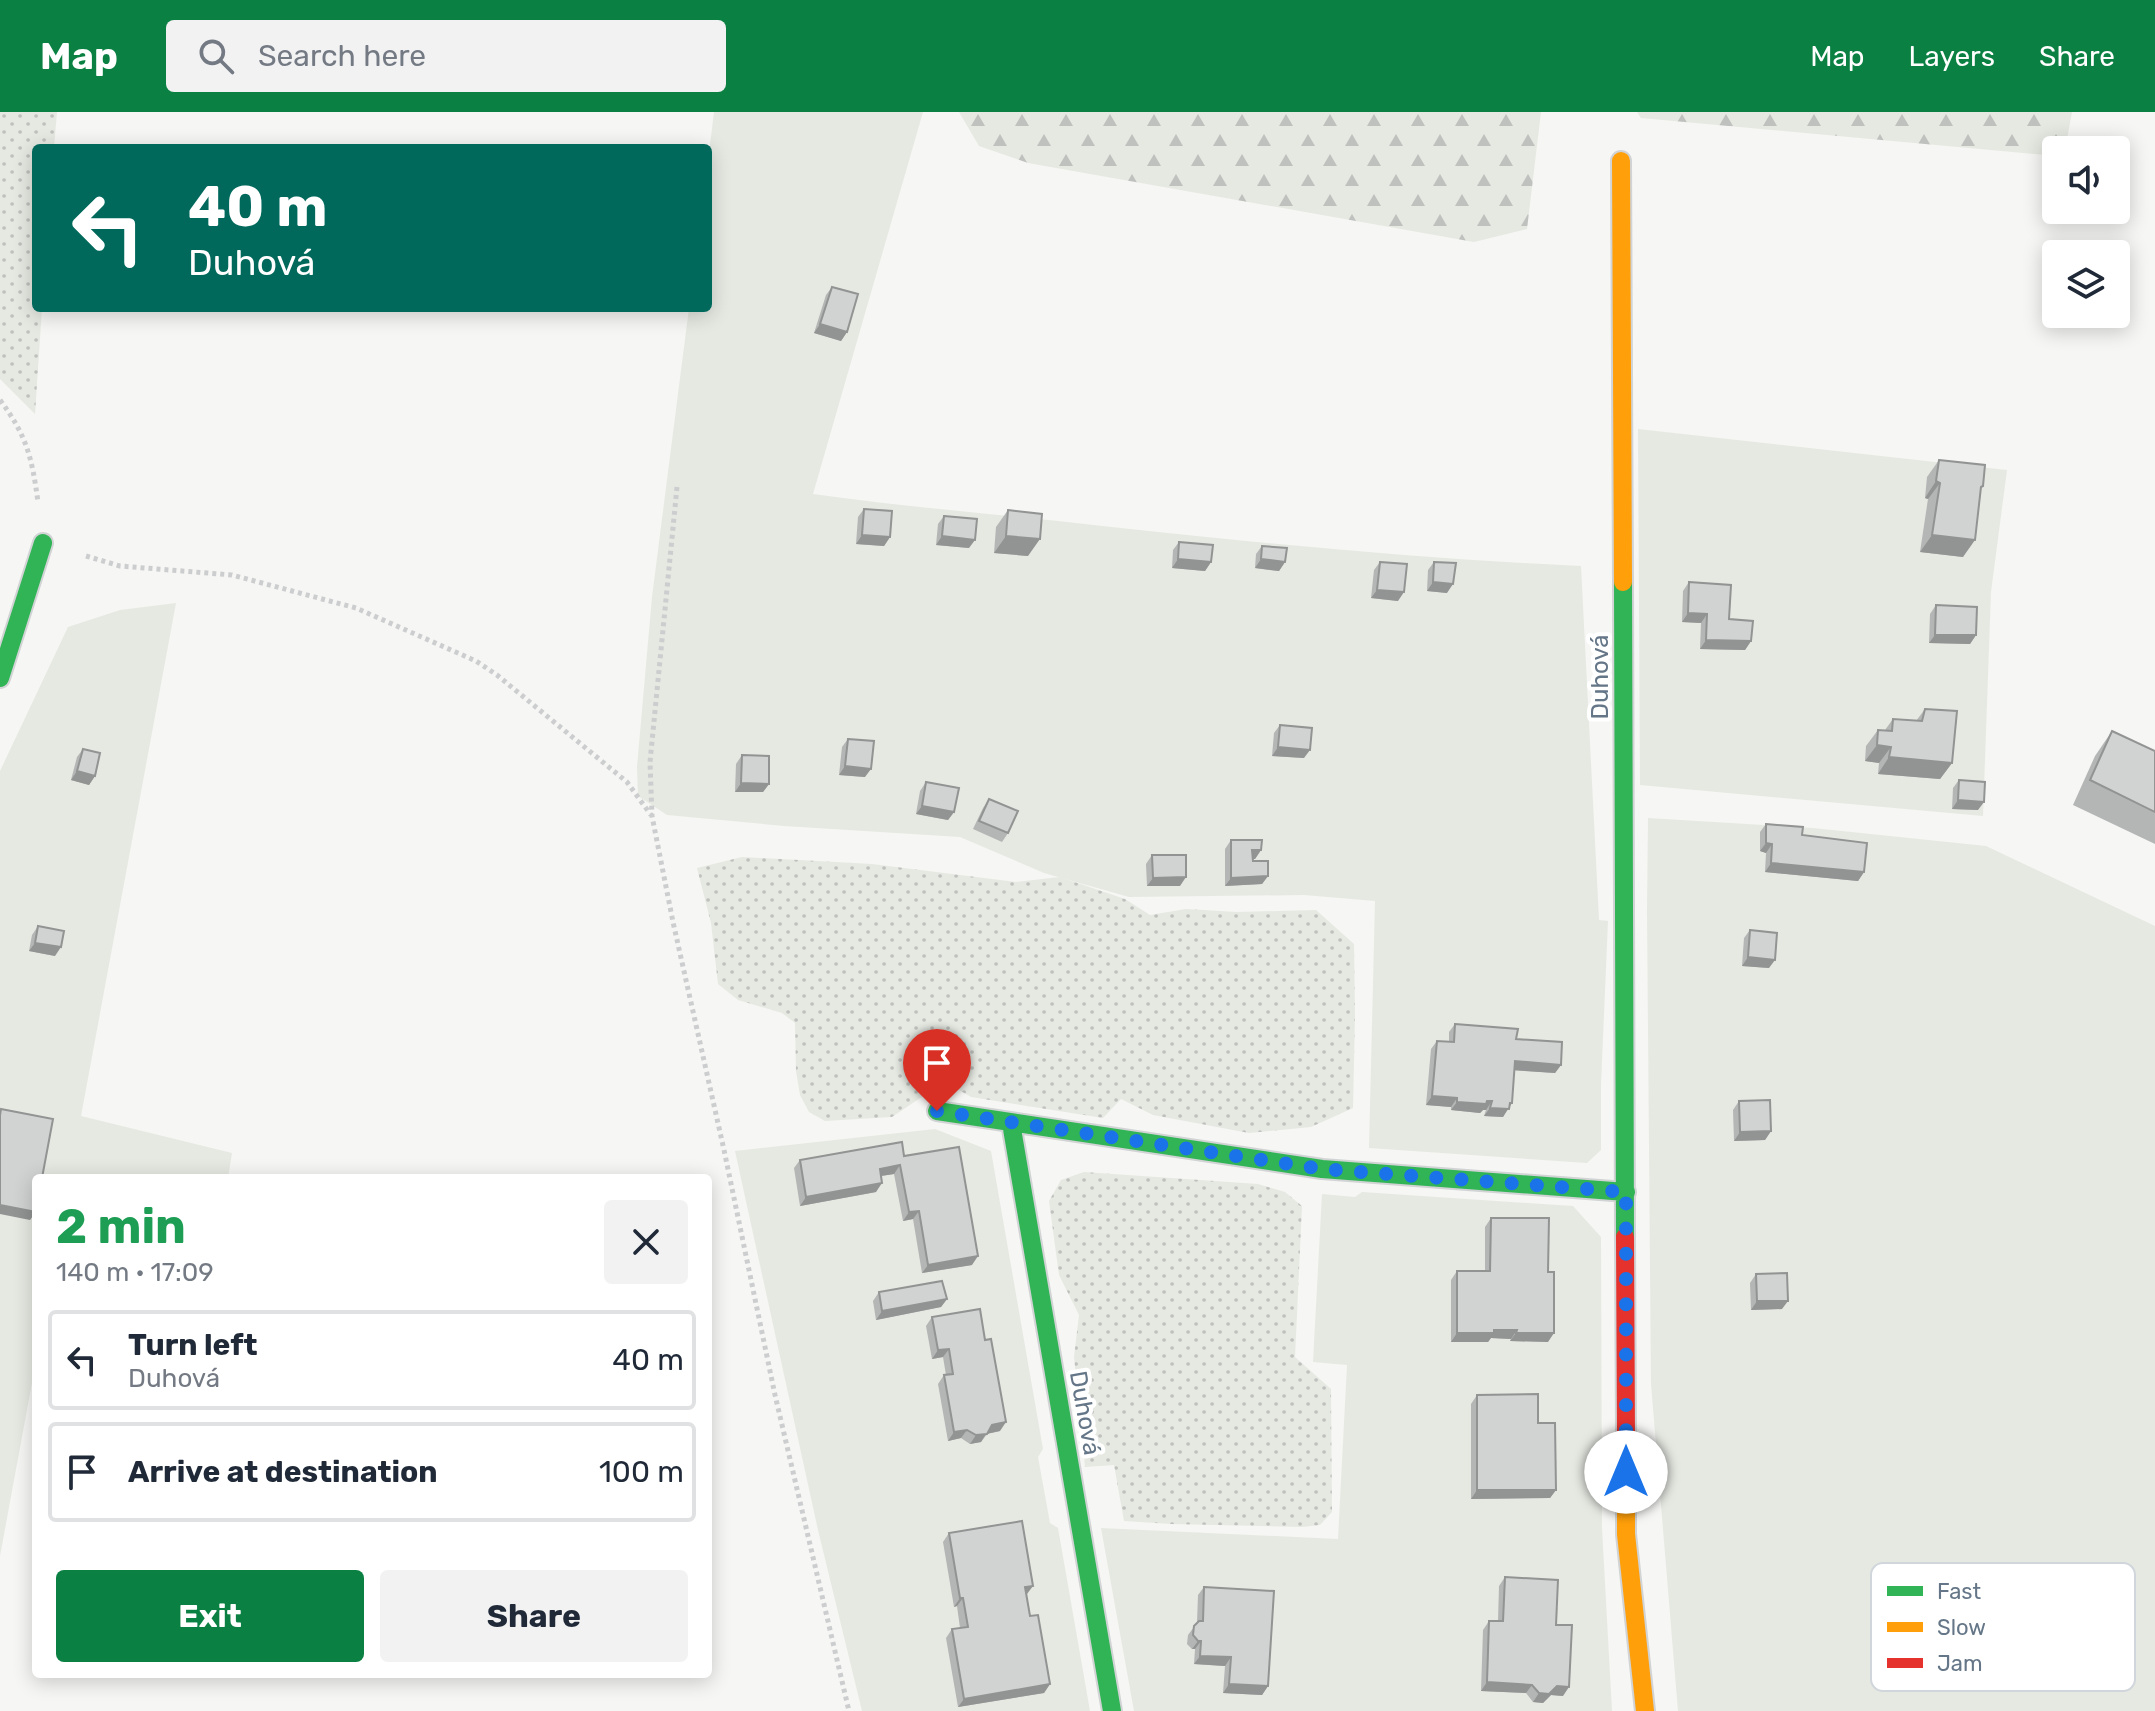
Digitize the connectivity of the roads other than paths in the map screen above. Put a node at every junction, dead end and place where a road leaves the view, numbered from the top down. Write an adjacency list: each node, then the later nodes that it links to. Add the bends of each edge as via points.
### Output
1 (1621, 161): 6 (street, Duhová)
2 (43, 543): 3 (street)
3 (0, 678)
4 (937, 1111): 5 (street)
5 (1011, 1123): 6 (street, via 1322,1169); 7 (street, Duhová)
6 (1626, 1192): 8 (street, Duhová, via 1626,1534)
7 (1112, 1711)
8 (1645, 1711)

